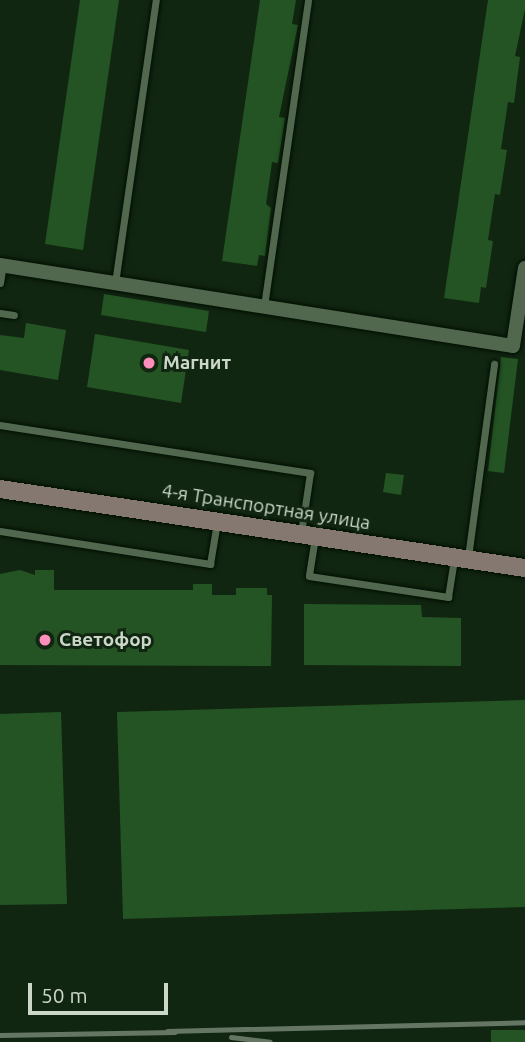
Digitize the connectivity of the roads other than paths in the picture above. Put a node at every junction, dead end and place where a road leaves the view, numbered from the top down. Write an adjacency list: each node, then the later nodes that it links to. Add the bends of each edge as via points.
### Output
1 (156, 0): 6 (lane)
2 (308, 0): 7 (lane)
3 (1, 265): 5 (lane); 6 (street)
4 (525, 268): 7 (street, via 513,346)
5 (0, 283)
6 (115, 283): 7 (street)
7 (264, 306)
8 (0, 313): 9 (lane)
9 (13, 315)
10 (494, 364): 16 (lane)
11 (0, 425): 15 (lane, via 310,473)
12 (0, 489): 13 (main road, 4-я Транспортная улица)
13 (217, 521): 14 (lane, via 210,564); 15 (main road, 4-я Транспортная улица)
14 (0, 531)
15 (308, 535): 16 (main road, 4-я Транспортная улица); 16 (lane, via 309,576 448,597)
16 (461, 558): 17 (main road, 4-я Транспортная улица)
17 (525, 568)

